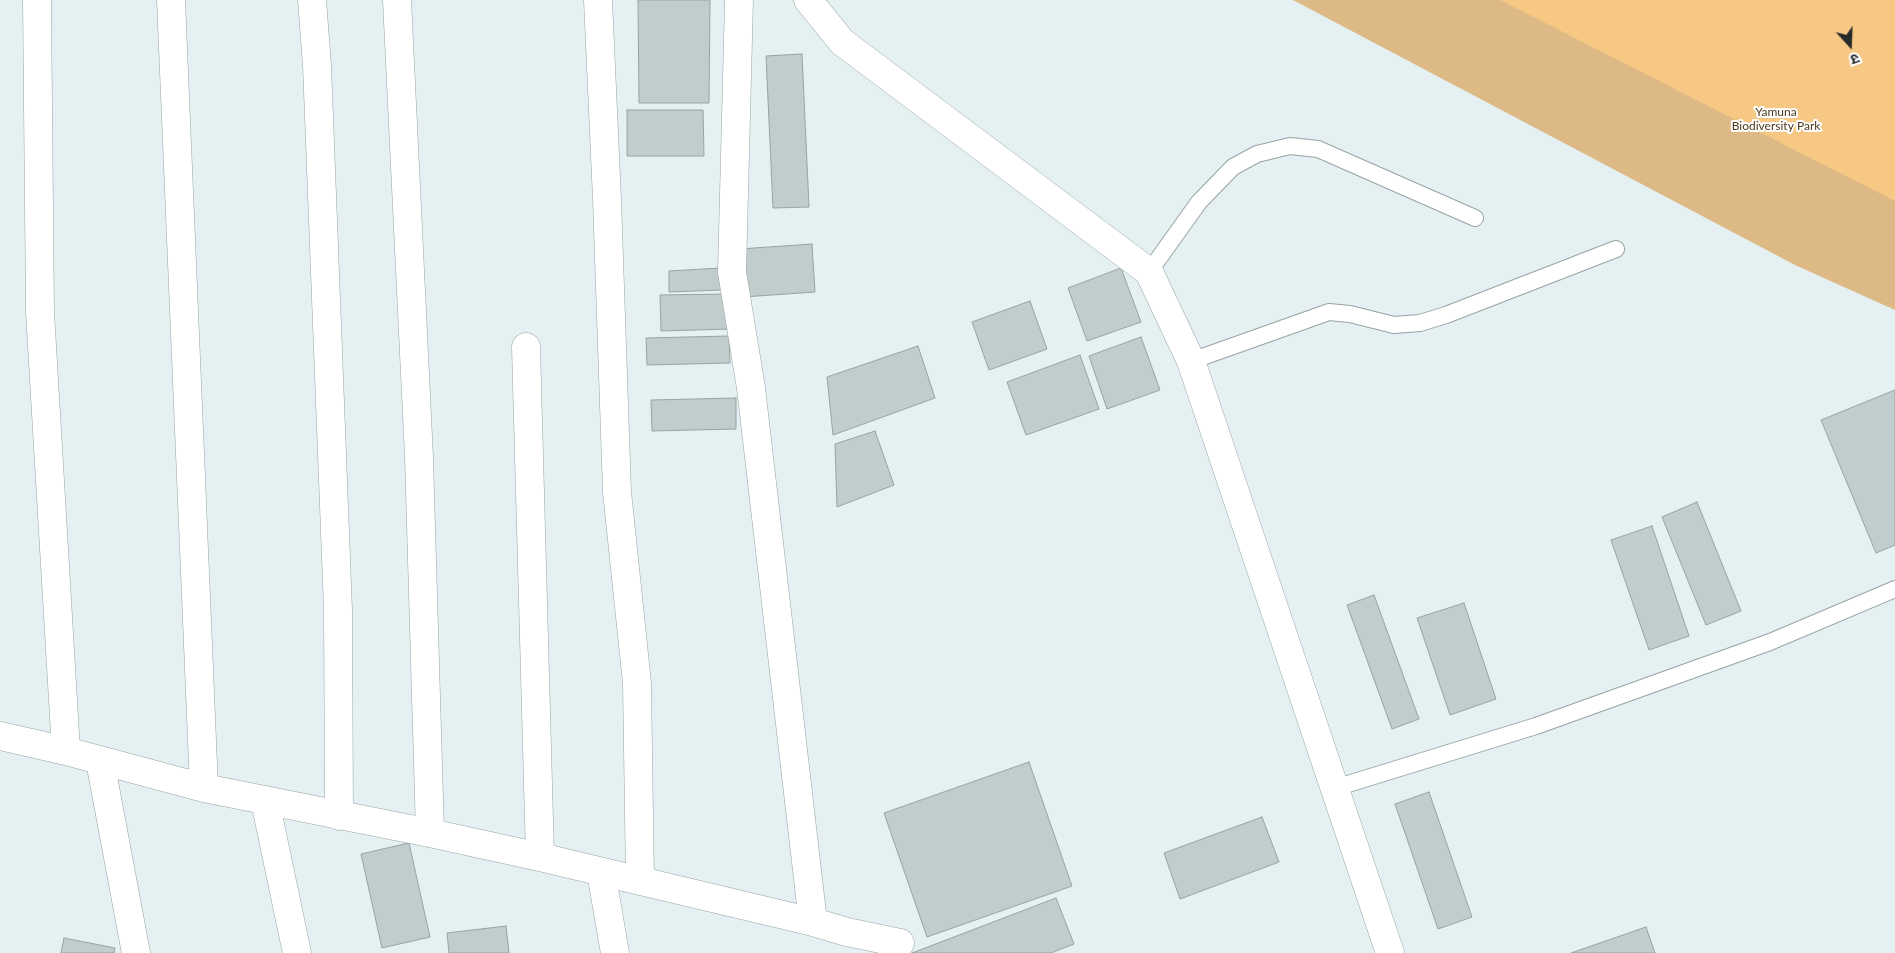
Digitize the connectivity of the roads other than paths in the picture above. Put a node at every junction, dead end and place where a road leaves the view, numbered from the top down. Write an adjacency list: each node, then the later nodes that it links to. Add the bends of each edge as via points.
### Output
1 (37, 0): 15 (street, via 40,312)
2 (171, 0): 17 (street)
3 (312, 0): 20 (street, via 338,610)
4 (396, 0): 21 (street, via 419,457)
5 (598, 0): 24 (street, via 617,492 637,683)
6 (740, 0): 25 (street, via 732,272 751,388)
7 (808, 0): 10 (street, via 842,42)
8 (1475, 218): 10 (lane, via 1318,149 1290,146 1257,154 1233,167 1199,202)
9 (1616, 249): 12 (lane, via 1420,322 1394,326 1329,312)
10 (1149, 272): 12 (street)
11 (526, 348): 22 (street)
12 (1191, 361): 18 (street)
13 (1895, 589): 18 (lane, via 1770,642 1554,719)
14 (0, 736): 15 (street)
15 (66, 752): 16 (street)
16 (100, 761): 17 (street); 27 (street)
17 (204, 788): 19 (street)
18 (1335, 788): 30 (street)
19 (265, 801): 20 (street); 28 (street)
20 (339, 816): 21 (street)
21 (430, 833): 22 (street)
22 (540, 857): 23 (street)
23 (601, 872): 24 (street); 29 (street)
24 (640, 881): 25 (street)
25 (814, 922): 26 (street)
26 (900, 943)
27 (136, 953)
28 (297, 953)
29 (615, 953)
30 (1390, 953)

